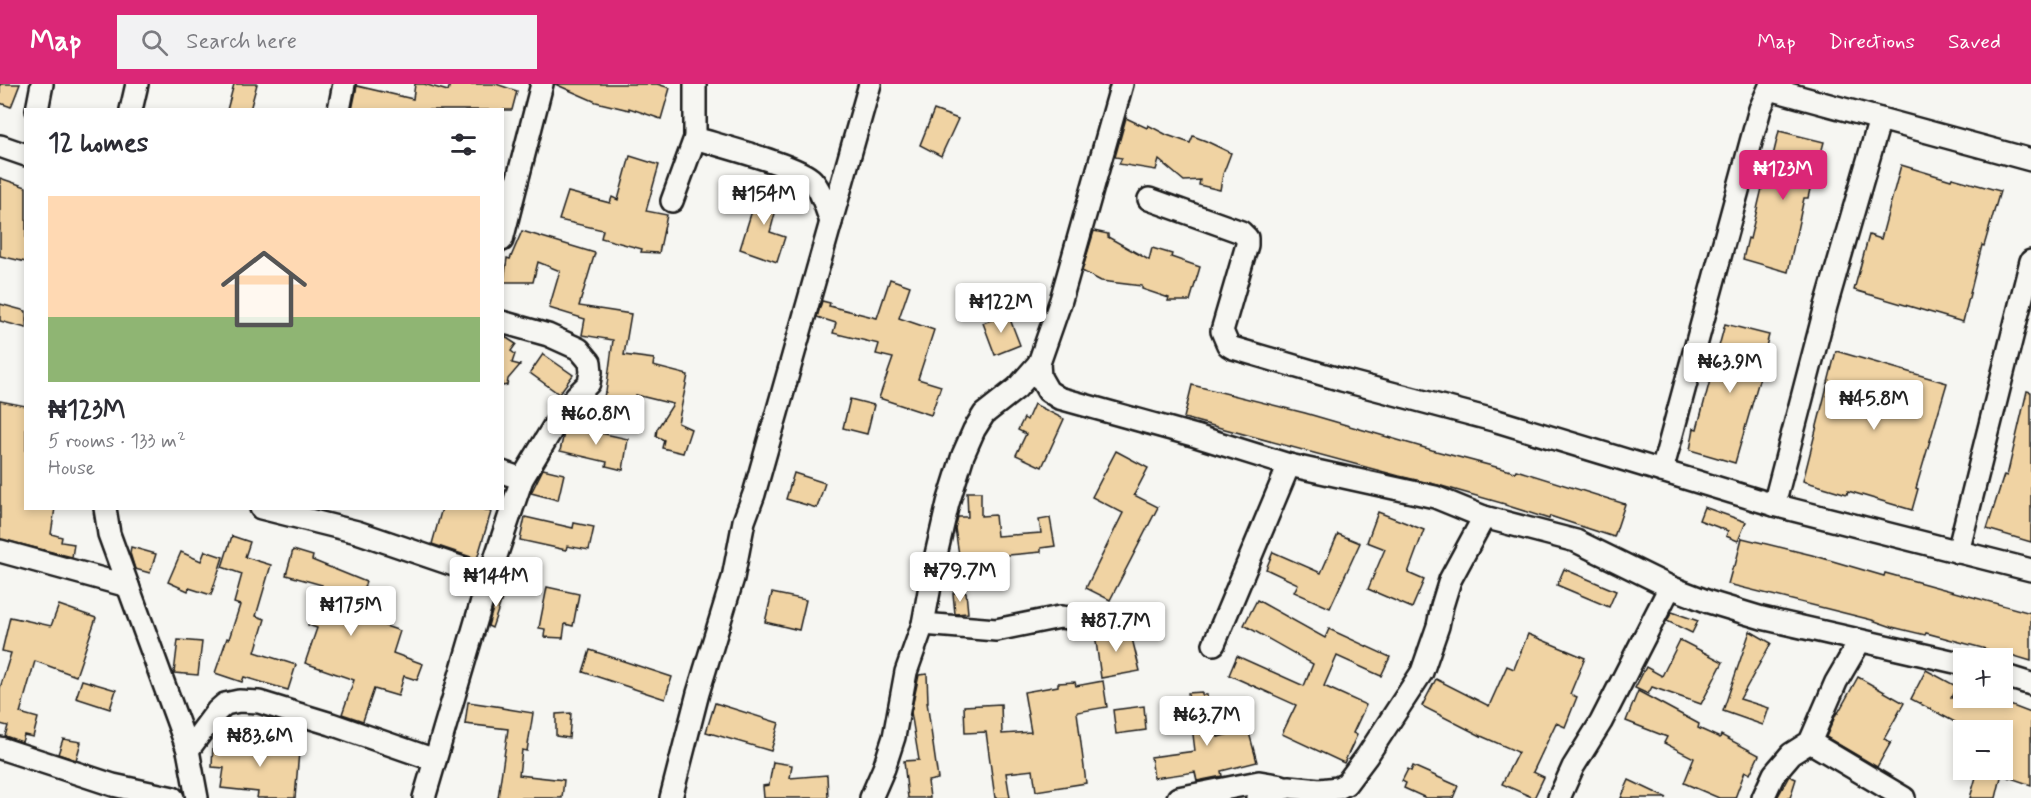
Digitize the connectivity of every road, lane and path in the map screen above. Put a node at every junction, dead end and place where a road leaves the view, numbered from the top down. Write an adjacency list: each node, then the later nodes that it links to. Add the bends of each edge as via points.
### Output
1 (42, 84): 9 (street)
2 (137, 84): 10 (street)
3 (344, 84): 11 (street)
4 (542, 84): 20 (street)
5 (695, 84): 13 (street)
6 (870, 84): 19 (street)
7 (1122, 84): 23 (street, via 1061,300)
8 (1770, 86): 12 (street); 27 (street, via 1760,109)
9 (37, 108)
10 (131, 108)
11 (339, 108)
12 (1880, 119): 16 (street); 30 (street)
13 (695, 138): 18 (street); 19 (street, via 785,166 812,179)
14 (0, 146): 15 (street)
15 (24, 154)
16 (2031, 160)
17 (1149, 199): 27 (street, via 1241,232 1247,238 1222,331 1233,348)
18 (672, 201)
19 (831, 222): 55 (street, via 744,521 734,578)
20 (504, 232)
21 (2031, 261): 35 (street)
22 (504, 323): 29 (street, via 579,349 590,362 589,383 557,421)
23 (1039, 363): 24 (street); 25 (street)
24 (1017, 388): 25 (street); 41 (street, via 984,414 963,455 940,537)
25 (1048, 391): 26 (street, via 1059,398)
26 (1289, 465): 33 (street, via 1435,497); 43 (street)
27 (1662, 471): 30 (street)
28 (504, 473): 29 (street)
29 (522, 479): 37 (street)
30 (1774, 505): 35 (street)
31 (105, 510): 38 (street, via 109,534)
32 (269, 510): 37 (street, via 357,532)
33 (1484, 517): 39 (street, via 1576,541); 51 (street, via 1450,580 1422,672 1367,756 1346,784 1338,788)
34 (0, 551): 38 (street)
35 (1958, 552): 36 (street)
36 (2031, 570)
37 (489, 577): 50 (street)
38 (128, 586): 49 (street)
39 (1670, 586): 42 (street, via 1762,618); 59 (street)
40 (1087, 620): 41 (street, via 1060,617 996,630)
41 (923, 624): 56 (street, via 906,672 894,737)
42 (1860, 641): 44 (street); 47 (street, via 1836,682)
43 (1214, 644)
44 (1953, 662)
45 (2013, 678): 46 (street)
46 (2031, 684)
47 (1810, 742): 60 (street, via 1791,754 1774,774); 61 (street)
48 (0, 748): 52 (street, via 113,785)
49 (188, 750): 50 (street, via 217,711 225,704 239,701 259,702); 53 (street)
50 (435, 760): 54 (street)
51 (1289, 788): 57 (street, via 1259,782); 58 (street)
52 (173, 798)
53 (197, 798)
54 (424, 798)
55 (671, 798)
56 (871, 798)
57 (1179, 798)
58 (1257, 798)
59 (1559, 798)
60 (1763, 798)
61 (1904, 798)

